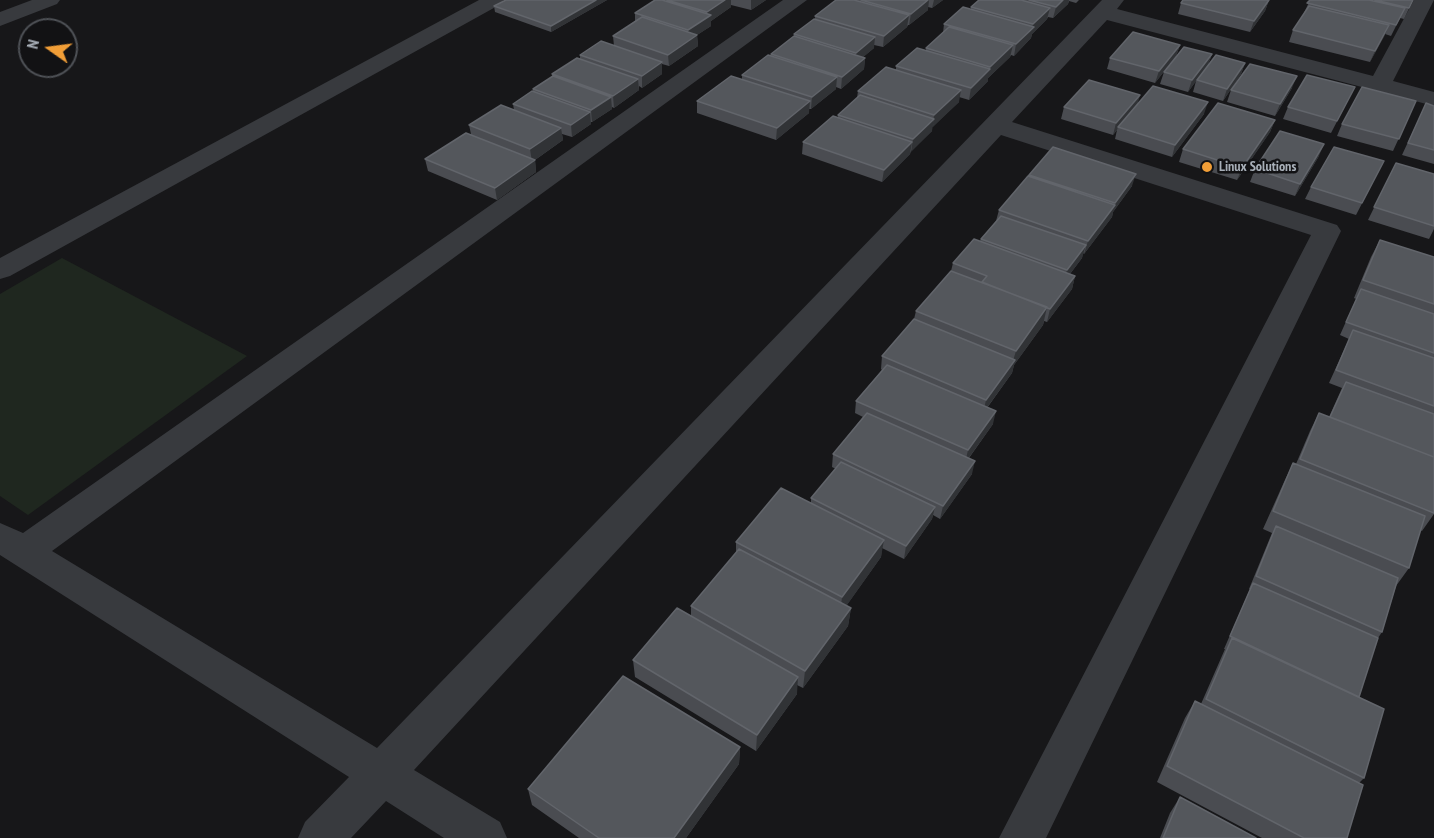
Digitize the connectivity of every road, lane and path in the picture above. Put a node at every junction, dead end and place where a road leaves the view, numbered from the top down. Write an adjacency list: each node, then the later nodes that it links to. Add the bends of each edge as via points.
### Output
1 (50, 0): 6 (street)
2 (494, 0): 10 (street)
3 (797, 0): 11 (street)
4 (1424, 0): 7 (street)
5 (1108, 6): 7 (street); 9 (street)
6 (0, 20)
7 (1380, 85): 8 (street)
8 (1434, 99)
9 (996, 125): 12 (street); 15 (street, via 1327,231)
10 (0, 270)
11 (12, 545): 12 (street)
12 (382, 773): 13 (street); 14 (street)
13 (321, 838)
14 (484, 838)
15 (1022, 838)

